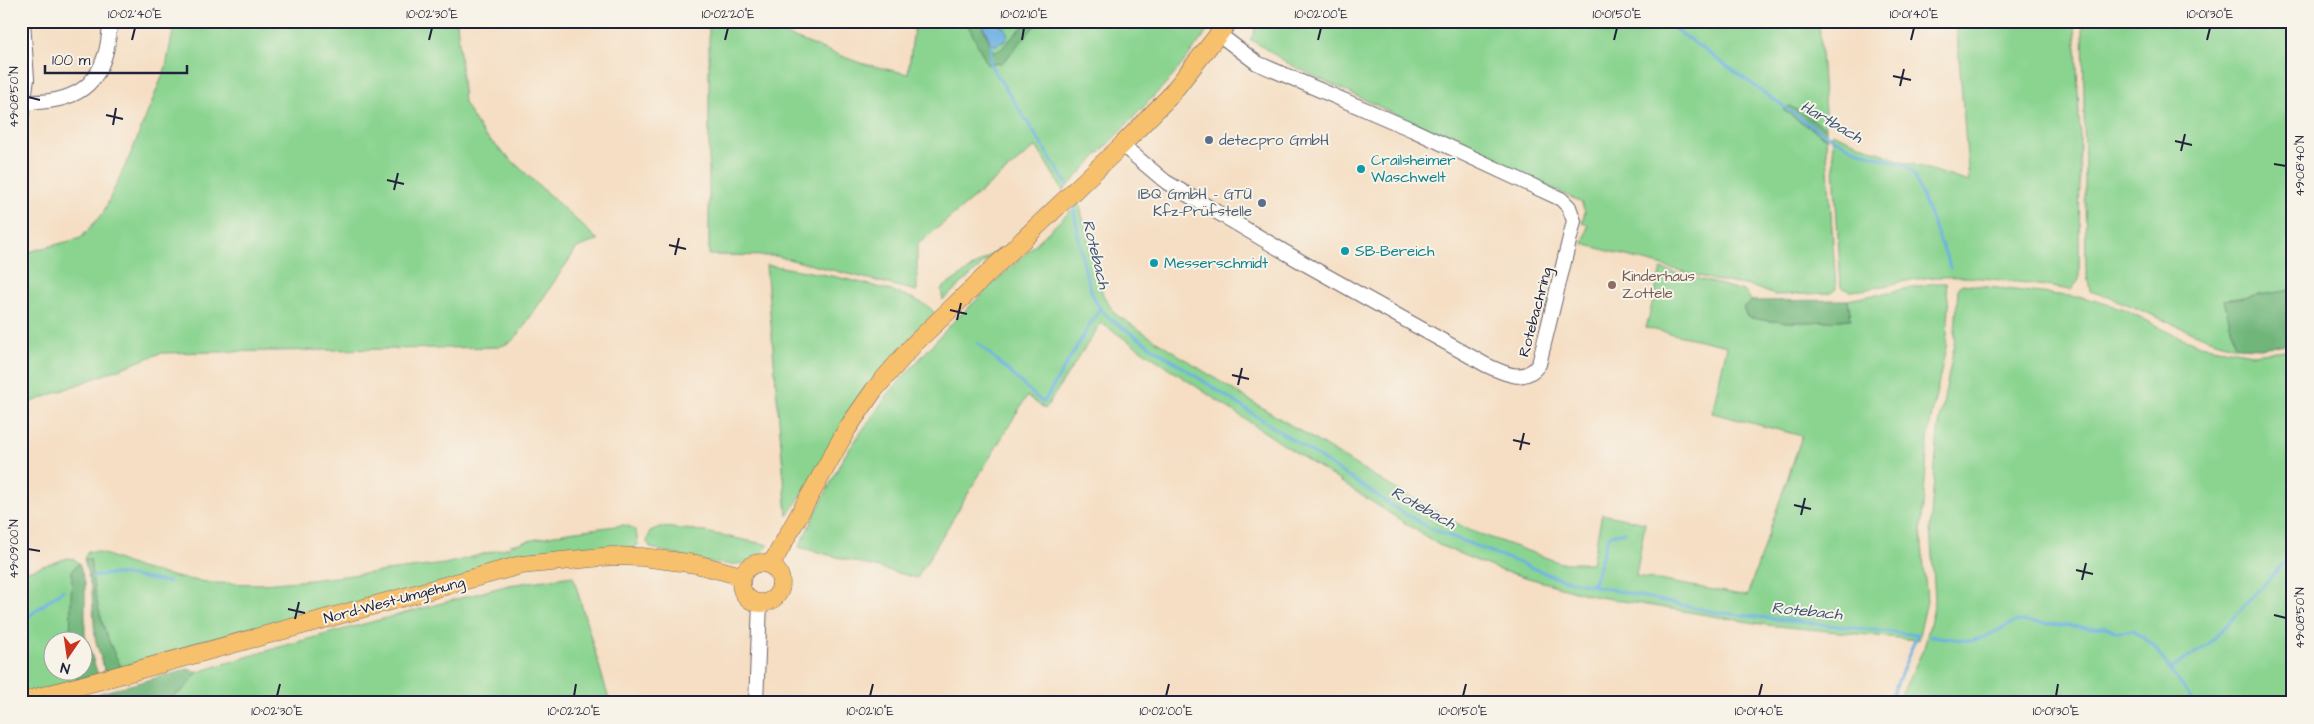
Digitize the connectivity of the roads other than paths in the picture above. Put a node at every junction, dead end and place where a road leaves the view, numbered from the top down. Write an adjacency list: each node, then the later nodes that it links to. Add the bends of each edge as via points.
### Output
1 (23, 21): 4 (street, via 27,61)
2 (110, 21): 4 (street, via 103,63 87,87 62,99)
3 (1224, 28): 6 (main road, via 1168,98); 6 (street, Rotebachring, via 1257,63 1422,134 1561,199 1569,207 1574,221 1570,243 1539,364 1534,372 1522,377 1502,373 1486,365 1166,182)
4 (25, 102): 5 (street)
5 (21, 118)
6 (1122, 145): 7 (main road, via 914,344 874,390 847,429)
7 (771, 565): 8 (main road, via 754,564); 9 (main road, via 778,572 781,587 773,599)
8 (742, 576): 9 (main road, via 746,595); 10 (main road, Nord-West-Umgehung, via 696,564 642,557 612,556 521,565)
9 (760, 603): 11 (street)
10 (21, 702)
11 (756, 703)

